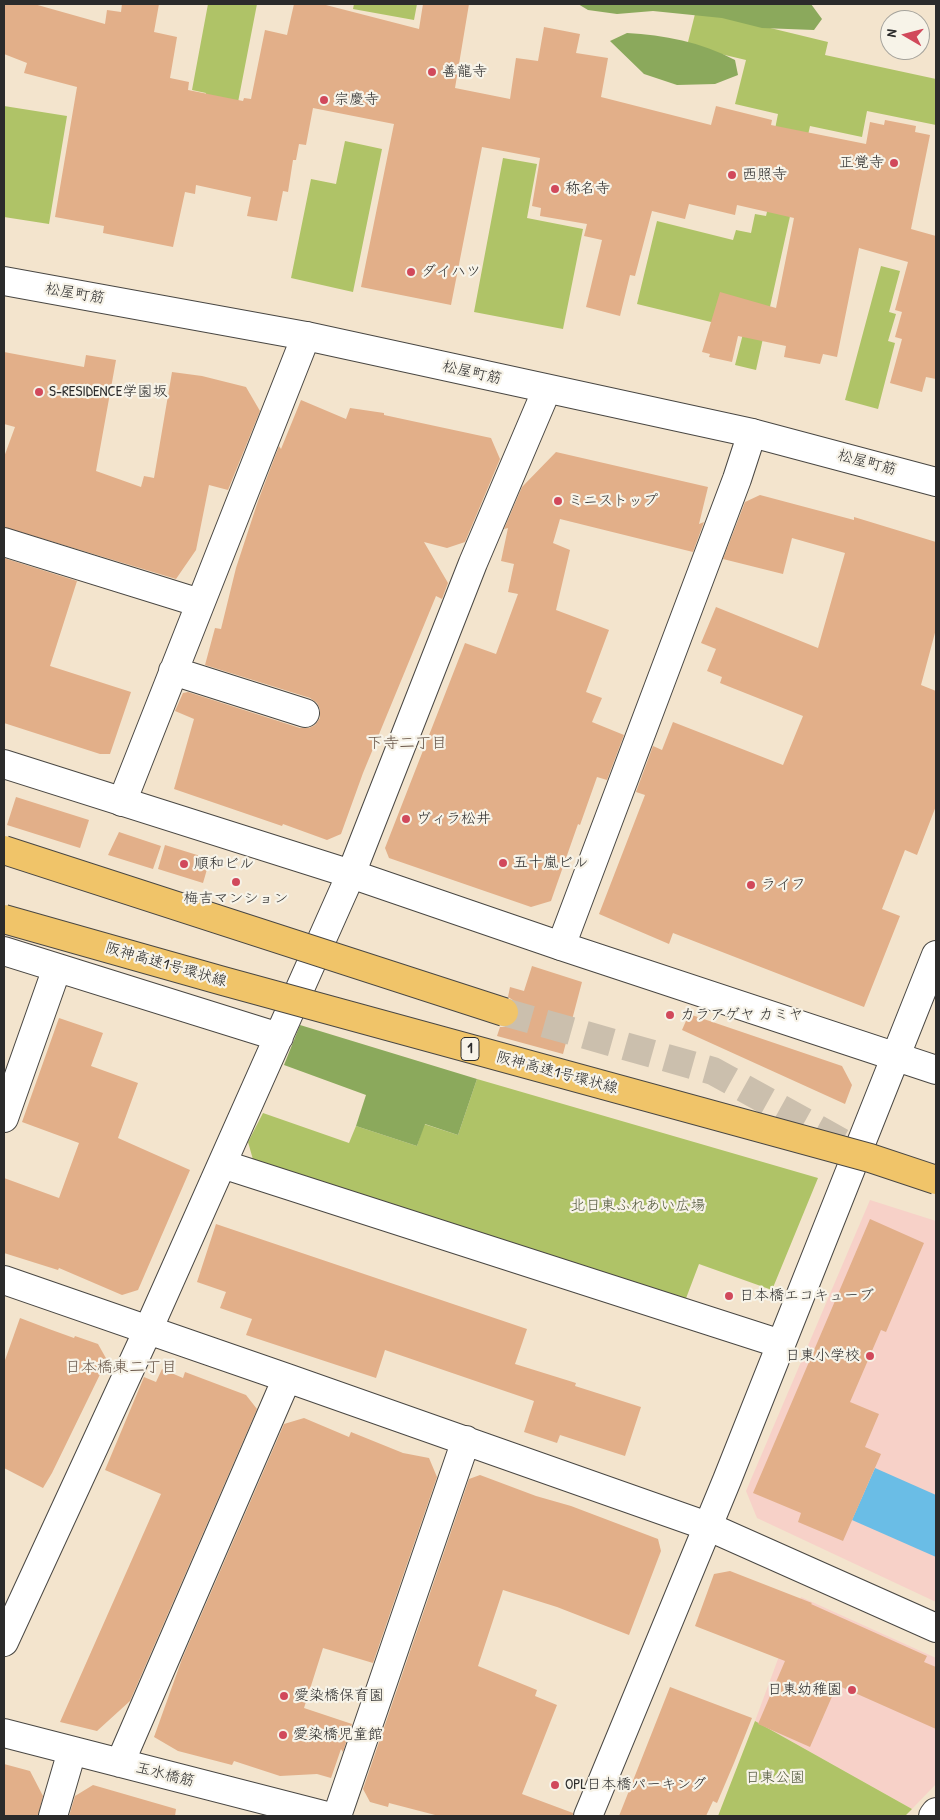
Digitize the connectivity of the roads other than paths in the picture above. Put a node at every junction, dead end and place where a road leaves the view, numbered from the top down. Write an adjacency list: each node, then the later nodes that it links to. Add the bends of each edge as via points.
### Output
1 (4, 281): 2 (street, 松屋町筋)
2 (306, 336): 3 (street, 松屋町筋); 7 (street)
3 (547, 389): 4 (street, 松屋町筋); 13 (street, via 473,563)
4 (752, 433): 5 (street, 松屋町筋); 15 (street)
5 (936, 482)
6 (4, 542): 7 (street)
7 (200, 603): 8 (street)
8 (173, 671): 9 (street); 11 (street)
9 (305, 714)
10 (4, 764): 11 (street)
11 (122, 802): 13 (street)
12 (4, 850): 19 (highway, bridge)
13 (351, 874): 15 (street); 20 (street)
14 (4, 918): 25 (highway, 阪神高速1号環状線 / 1, bridge, via 223,982 870,1158)
15 (561, 946): 21 (street)
16 (4, 951): 18 (street)
17 (936, 955): 21 (street)
18 (57, 968): 20 (street); 23 (street)
19 (504, 1012)
20 (279, 1037): 24 (street)
21 (896, 1057): 22 (street); 28 (street)
22 (936, 1070)
23 (4, 1118)
24 (222, 1164): 27 (street); 28 (street)
25 (936, 1180)
26 (4, 1280): 27 (street)
27 (148, 1330): 29 (street); 33 (street)
28 (781, 1344): 31 (street)
29 (288, 1378): 30 (street); 36 (street)
30 (466, 1440): 31 (street); 40 (street)
31 (707, 1526): 32 (street); 41 (street)
32 (936, 1628)
33 (4, 1642)
34 (4, 1733): 35 (street, 玉水橋筋)
35 (72, 1751): 36 (street, 玉水橋筋); 38 (street)
36 (120, 1763): 39 (street, 玉水橋筋)
37 (936, 1812): 42 (street)
38 (53, 1816)
39 (326, 1816)
40 (337, 1816)
41 (588, 1816)
42 (933, 1816)

